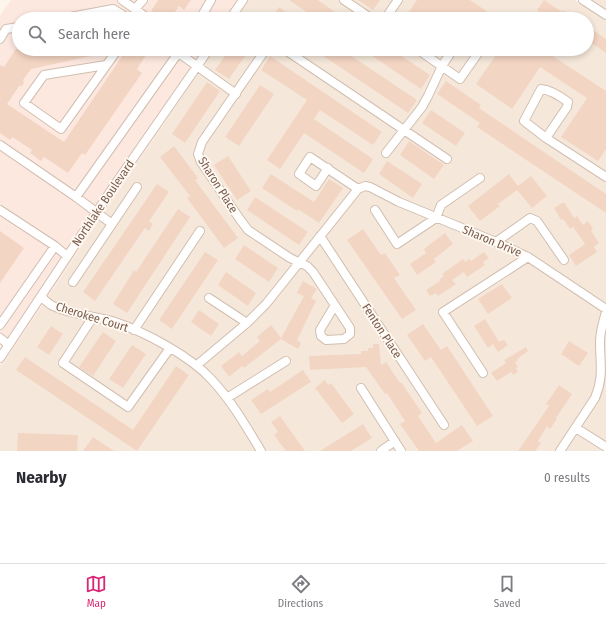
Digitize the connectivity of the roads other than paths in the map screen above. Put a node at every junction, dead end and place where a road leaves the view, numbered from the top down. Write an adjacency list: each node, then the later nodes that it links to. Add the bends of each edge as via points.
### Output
1 (122, 0): 8 (street)
2 (143, 0): 8 (street)
3 (211, 0): 12 (street)
4 (243, 0): 13 (street)
5 (344, 0): 14 (street)
6 (398, 0): 15 (street)
7 (583, 0): 16 (street)
8 (135, 9): 11 (street)
9 (97, 12): 10 (street, via 113,9)
10 (118, 12)
11 (139, 12)
12 (204, 12)
13 (235, 12)
14 (362, 12)
15 (390, 12)
16 (606, 16)
17 (12, 28): 18 (street, via 6,29)
18 (0, 39)
19 (113, 56): 28 (street)
20 (174, 56): 42 (street)
21 (185, 56): 30 (street)
22 (204, 56): 30 (street, Northlake Boulevard)
23 (261, 56): 31 (street, Sharon Place)
24 (294, 56): 32 (street)
25 (427, 56): 29 (street)
26 (448, 56): 29 (street)
27 (476, 56): 29 (street, via 460,79)
28 (106, 65): 28 (street, via 61,129 24,103 44,75)
29 (442, 66): 32 (street, via 425,101)
30 (197, 67): 31 (street); 45 (street, Northlake Boulevard)
31 (236, 94): 55 (street, Sharon Place, via 202,142 198,154 248,230 290,258)
32 (404, 130): 35 (street); 36 (street)
33 (546, 138): 33 (street, via 524,121 541,90 548,90 568,102); 38 (street)
34 (0, 146): 42 (street)
35 (386, 153)
36 (447, 158)
37 (328, 168): 41 (street)
38 (606, 177)
39 (480, 178): 46 (street, via 441,205)
40 (138, 187): 47 (street)
41 (358, 189): 46 (street, Sharon Drive, via 370,187); 49 (street)
42 (76, 196): 45 (street)
43 (0, 210): 51 (street)
44 (374, 210): 46 (street, via 397,244)
45 (96, 213): 47 (street); 52 (street, Northlake Boulevard)
46 (436, 218): 50 (street, Sharon Drive)
47 (112, 224): 56 (street)
48 (200, 231): 64 (street)
49 (320, 236): 55 (street); 74 (street, Fenton Place)
50 (496, 242): 53 (street, Sharon Drive); 54 (street, via 530,218 534,219)
51 (55, 246): 52 (street); 63 (street)
52 (67, 256): 57 (street, Northlake Boulevard)
53 (528, 257): 60 (street, Sharon Drive); 71 (street, via 443,312)
54 (564, 260)
55 (299, 261): 59 (street, via 313,272); 62 (street)
56 (73, 282)
57 (40, 297): 61 (street, Cherokee Court, via 52,305); 66 (street, Northlake Boulevard)
58 (209, 298): 62 (street)
59 (335, 305)
60 (606, 310): 75 (street, via 600,341 600,384 595,398)
61 (93, 317): 64 (street, Cherokee Court); 67 (street, via 63,363 128,407)
62 (247, 323): 70 (street)
63 (0, 325)
64 (134, 330): 67 (street, Cherokee Court)
65 (1, 338): 66 (street)
66 (9, 345): 68 (street, Northlake Boulevard)
67 (170, 348): 70 (street, Cherokee Court)
68 (0, 358)
69 (286, 361): 73 (street)
70 (197, 365): 73 (street, Cherokee Court)
71 (483, 373)
72 (360, 388): 76 (street)
73 (227, 398): 78 (street, Cherokee Court)
74 (444, 426)
75 (576, 428): 77 (street); 81 (street)
76 (395, 441): 79 (street); 80 (street)
77 (606, 447)
78 (262, 451)
79 (381, 451)
80 (401, 451)
81 (560, 451)

